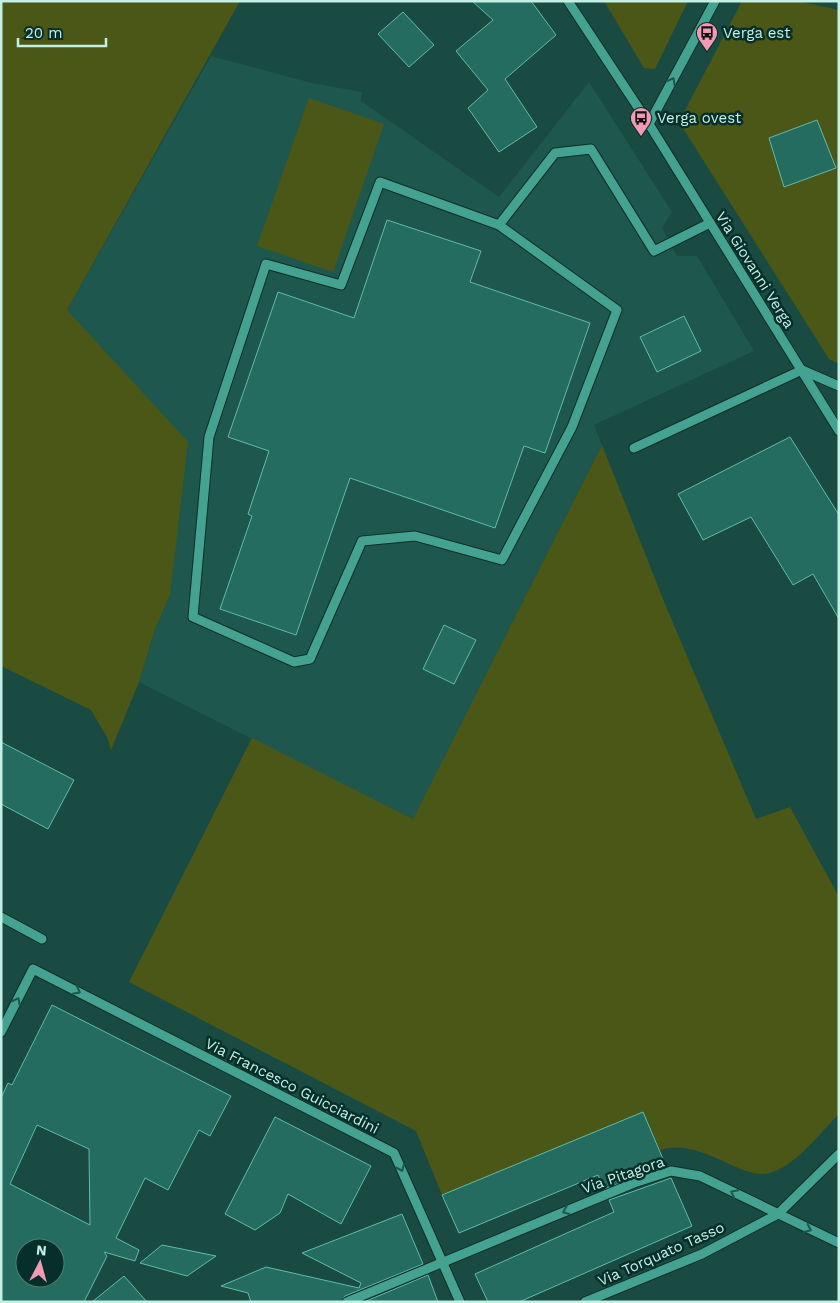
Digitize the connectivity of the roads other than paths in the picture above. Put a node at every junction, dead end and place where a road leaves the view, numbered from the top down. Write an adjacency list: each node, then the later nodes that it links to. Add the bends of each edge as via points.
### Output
1 (568, 1): 3 (street, Via Giovanni Verga)
2 (715, 1): 3 (street, one-way to 2)
3 (649, 124): 4 (street, Via Giovanni Verga)
4 (710, 223): 5 (street, via 654,250 590,149 555,154); 6 (street, Via Giovanni Verga)
5 (499, 224): 5 (street, via 380,182 341,285 266,264 209,437 193,617 294,662 310,659 362,541 415,536 502,560 572,427 617,310)
6 (802, 370): 7 (street); 8 (street, Via Giovanni Verga); 9 (street)
7 (839, 386)
8 (839, 431)
9 (634, 448)
10 (1, 917): 11 (street)
11 (42, 939)
12 (1, 1032): 16 (street, Via Francesco Guicciardini, one-way to 16, via 34,969 394,1153)
13 (839, 1154): 14 (street, Via Torquato Tasso)
14 (778, 1214): 15 (street, Via Pitagora, one-way to 15); 16 (street, Via Pitagora, one-way to 16, via 700,1176 671,1171 634,1183); 19 (street, Via Torquato Tasso, via 702,1254)
15 (839, 1243)
16 (442, 1262): 17 (street, Via Pitagora); 18 (street, Via Francesco Guicciardini)
17 (347, 1302)
18 (460, 1302)
19 (586, 1302)

